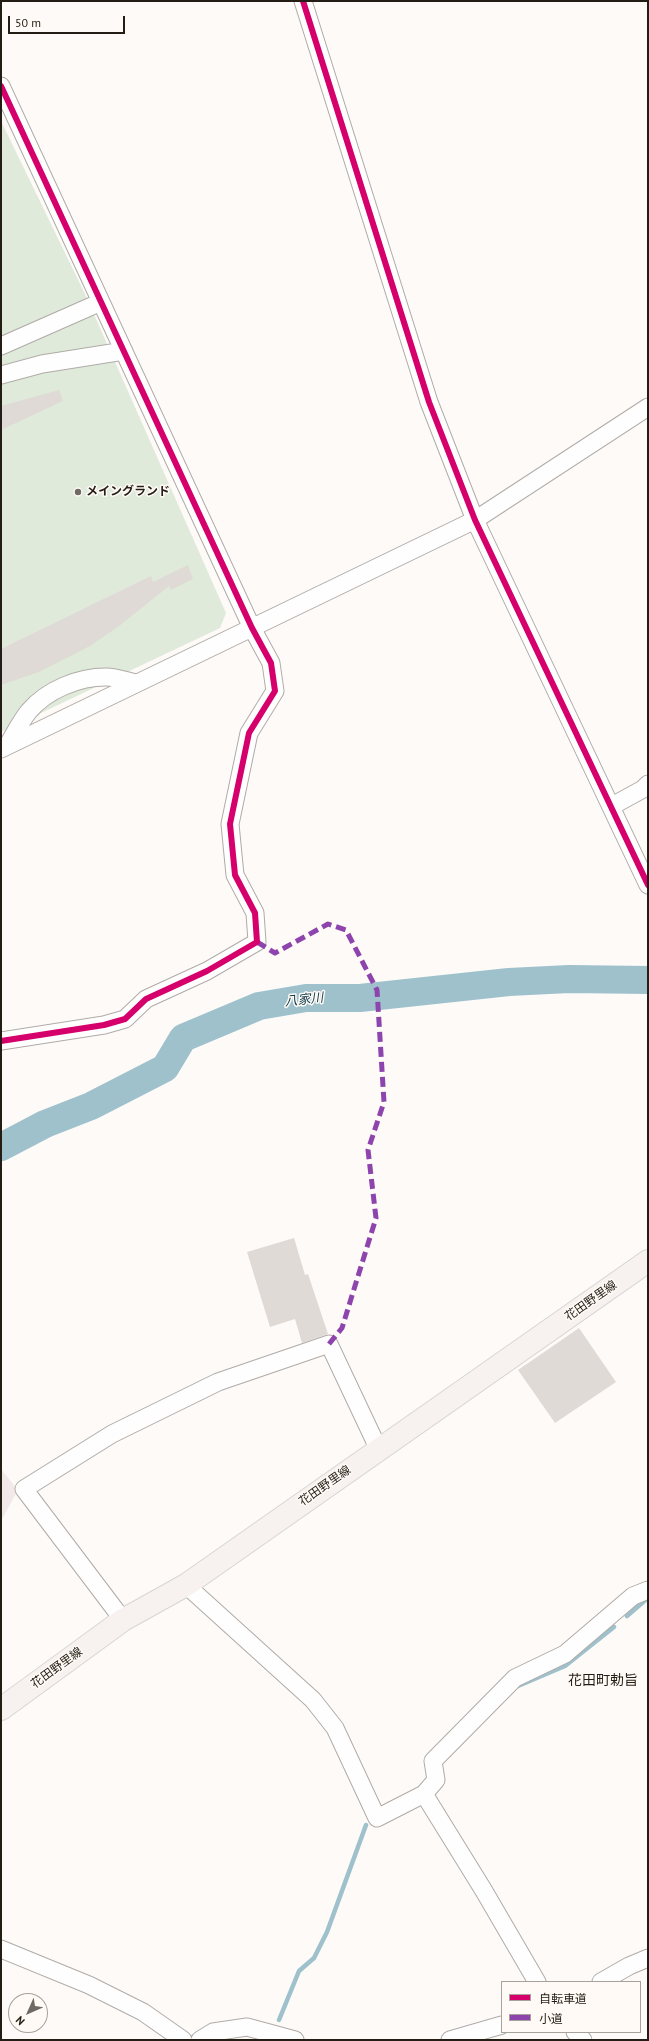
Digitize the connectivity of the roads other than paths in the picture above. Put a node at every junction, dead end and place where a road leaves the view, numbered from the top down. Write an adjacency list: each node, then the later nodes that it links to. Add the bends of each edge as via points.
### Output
1 (303, 1): 8 (street, via 429,402)
2 (1, 86): 3 (street)
3 (101, 302): 4 (street); 5 (street)
4 (1, 346)
5 (124, 352): 6 (street, via 42,364); 9 (street)
6 (1, 375)
7 (648, 406): 8 (street)
8 (475, 520): 9 (street); 13 (street)
9 (252, 628): 10 (street); 15 (street, via 271,663 275,691 250,733 230,824 235,875 255,913 257,942 207,971 146,999 125,1019 104,1025)
10 (136, 683): 11 (street); 11 (street, via 108,677 95,678 72,683 57,690 42,698 28,712)
11 (4, 747)
12 (648, 784): 13 (street, via 644,789)
13 (612, 806): 14 (street)
14 (648, 885)
15 (1, 1041)
16 (647, 1265): 17 (main road, 花田野里線)
17 (378, 1448): 18 (main road, 花田野里線); 20 (street, via 329,1344 218,1382 112,1434 24,1489)
18 (186, 1584): 20 (main road, 花田野里線); 22 (street, via 313,1700 335,1728 376,1818)
19 (648, 1590): 22 (street, via 633,1596 565,1654 515,1678 433,1761 436,1780)
20 (123, 1620): 21 (main road, 花田野里線)
21 (1, 1709)
22 (424, 1794): 25 (street)
23 (1, 1949): 28 (street, via 96,1988 143,2012)
24 (648, 1958): 26 (street)
25 (536, 1981)
26 (603, 1981)
27 (501, 2025): 31 (street)
28 (183, 2040)
29 (200, 2040): 30 (street, via 213,2032 247,2027)
30 (295, 2040)
31 (450, 2040)

